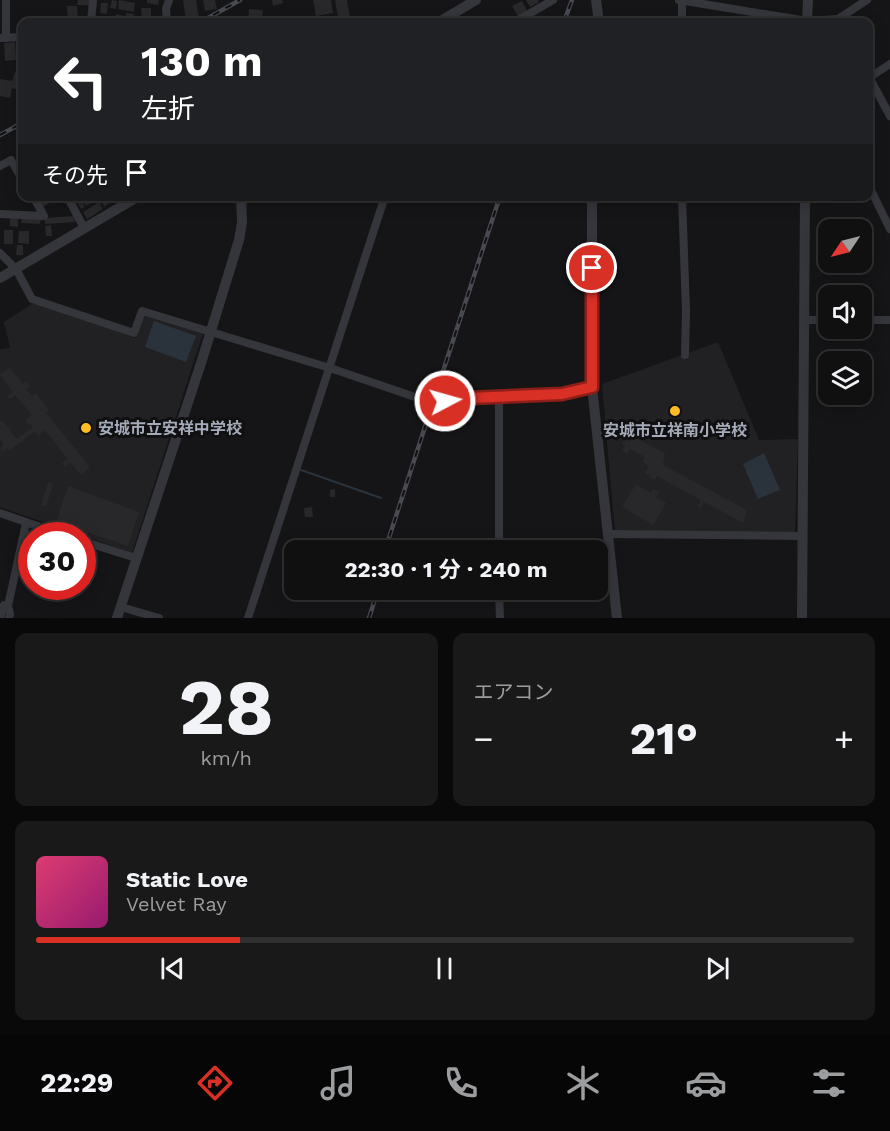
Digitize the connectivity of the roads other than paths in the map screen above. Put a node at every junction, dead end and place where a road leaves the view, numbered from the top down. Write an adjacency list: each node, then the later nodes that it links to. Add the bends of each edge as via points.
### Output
1 (6, 0): 20 (street)
2 (93, 0): 11 (street)
3 (169, 0): 12 (street)
4 (476, 0): 13 (street)
5 (553, 0): 14 (street)
6 (596, 0): 15 (street)
7 (681, 0): 16 (street); 17 (street)
8 (808, 0): 18 (street)
9 (867, 0): 10 (street)
10 (856, 3): 19 (street)
11 (91, 18)
12 (166, 18)
13 (446, 18)
14 (522, 18)
15 (598, 18)
16 (682, 18)
17 (784, 18)
18 (807, 18)
19 (842, 18)
20 (3, 38)
21 (890, 64): 22 (street)
22 (873, 74)
23 (873, 84): 24 (street)
24 (890, 116)
25 (0, 166): 26 (street, via 11,160)
26 (18, 172)
27 (873, 194): 38 (street)
28 (36, 201): 36 (street, via 44,216)
29 (70, 201): 37 (street)
30 (121, 201): 37 (street)
31 (241, 201): 46 (street, via 239,240)
32 (383, 201): 48 (street)
33 (592, 201): 49 (street)
34 (682, 201): 47 (street)
35 (805, 201): 42 (street)
36 (0, 214)
37 (84, 228): 40 (street)
38 (890, 229)
39 (0, 253): 40 (street)
40 (16, 269): 41 (street); 46 (street, via 32,299 134,333 142,311)
41 (0, 278)
42 (804, 320): 43 (street); 54 (street)
43 (818, 320)
44 (872, 320): 45 (street)
45 (890, 320)
46 (210, 331): 48 (street); 58 (street)
47 (685, 355)
48 (330, 368): 50 (street, via 418,398 445,401); 65 (street)
49 (592, 387): 50 (street, via 562,394); 53 (street)
50 (499, 397): 55 (street)
51 (0, 513): 52 (street)
52 (23, 522)
53 (608, 534): 54 (street); 67 (street)
54 (802, 536): 68 (street)
55 (499, 540)
56 (96, 545): 58 (street)
57 (18, 553): 60 (street)
58 (136, 558): 61 (street)
59 (500, 600): 66 (street)
60 (4, 605): 62 (street); 63 (street)
61 (119, 613): 64 (street)
62 (0, 618)
63 (9, 618)
64 (159, 618)
65 (248, 618)
66 (500, 618)
67 (617, 618)
68 (802, 618)

